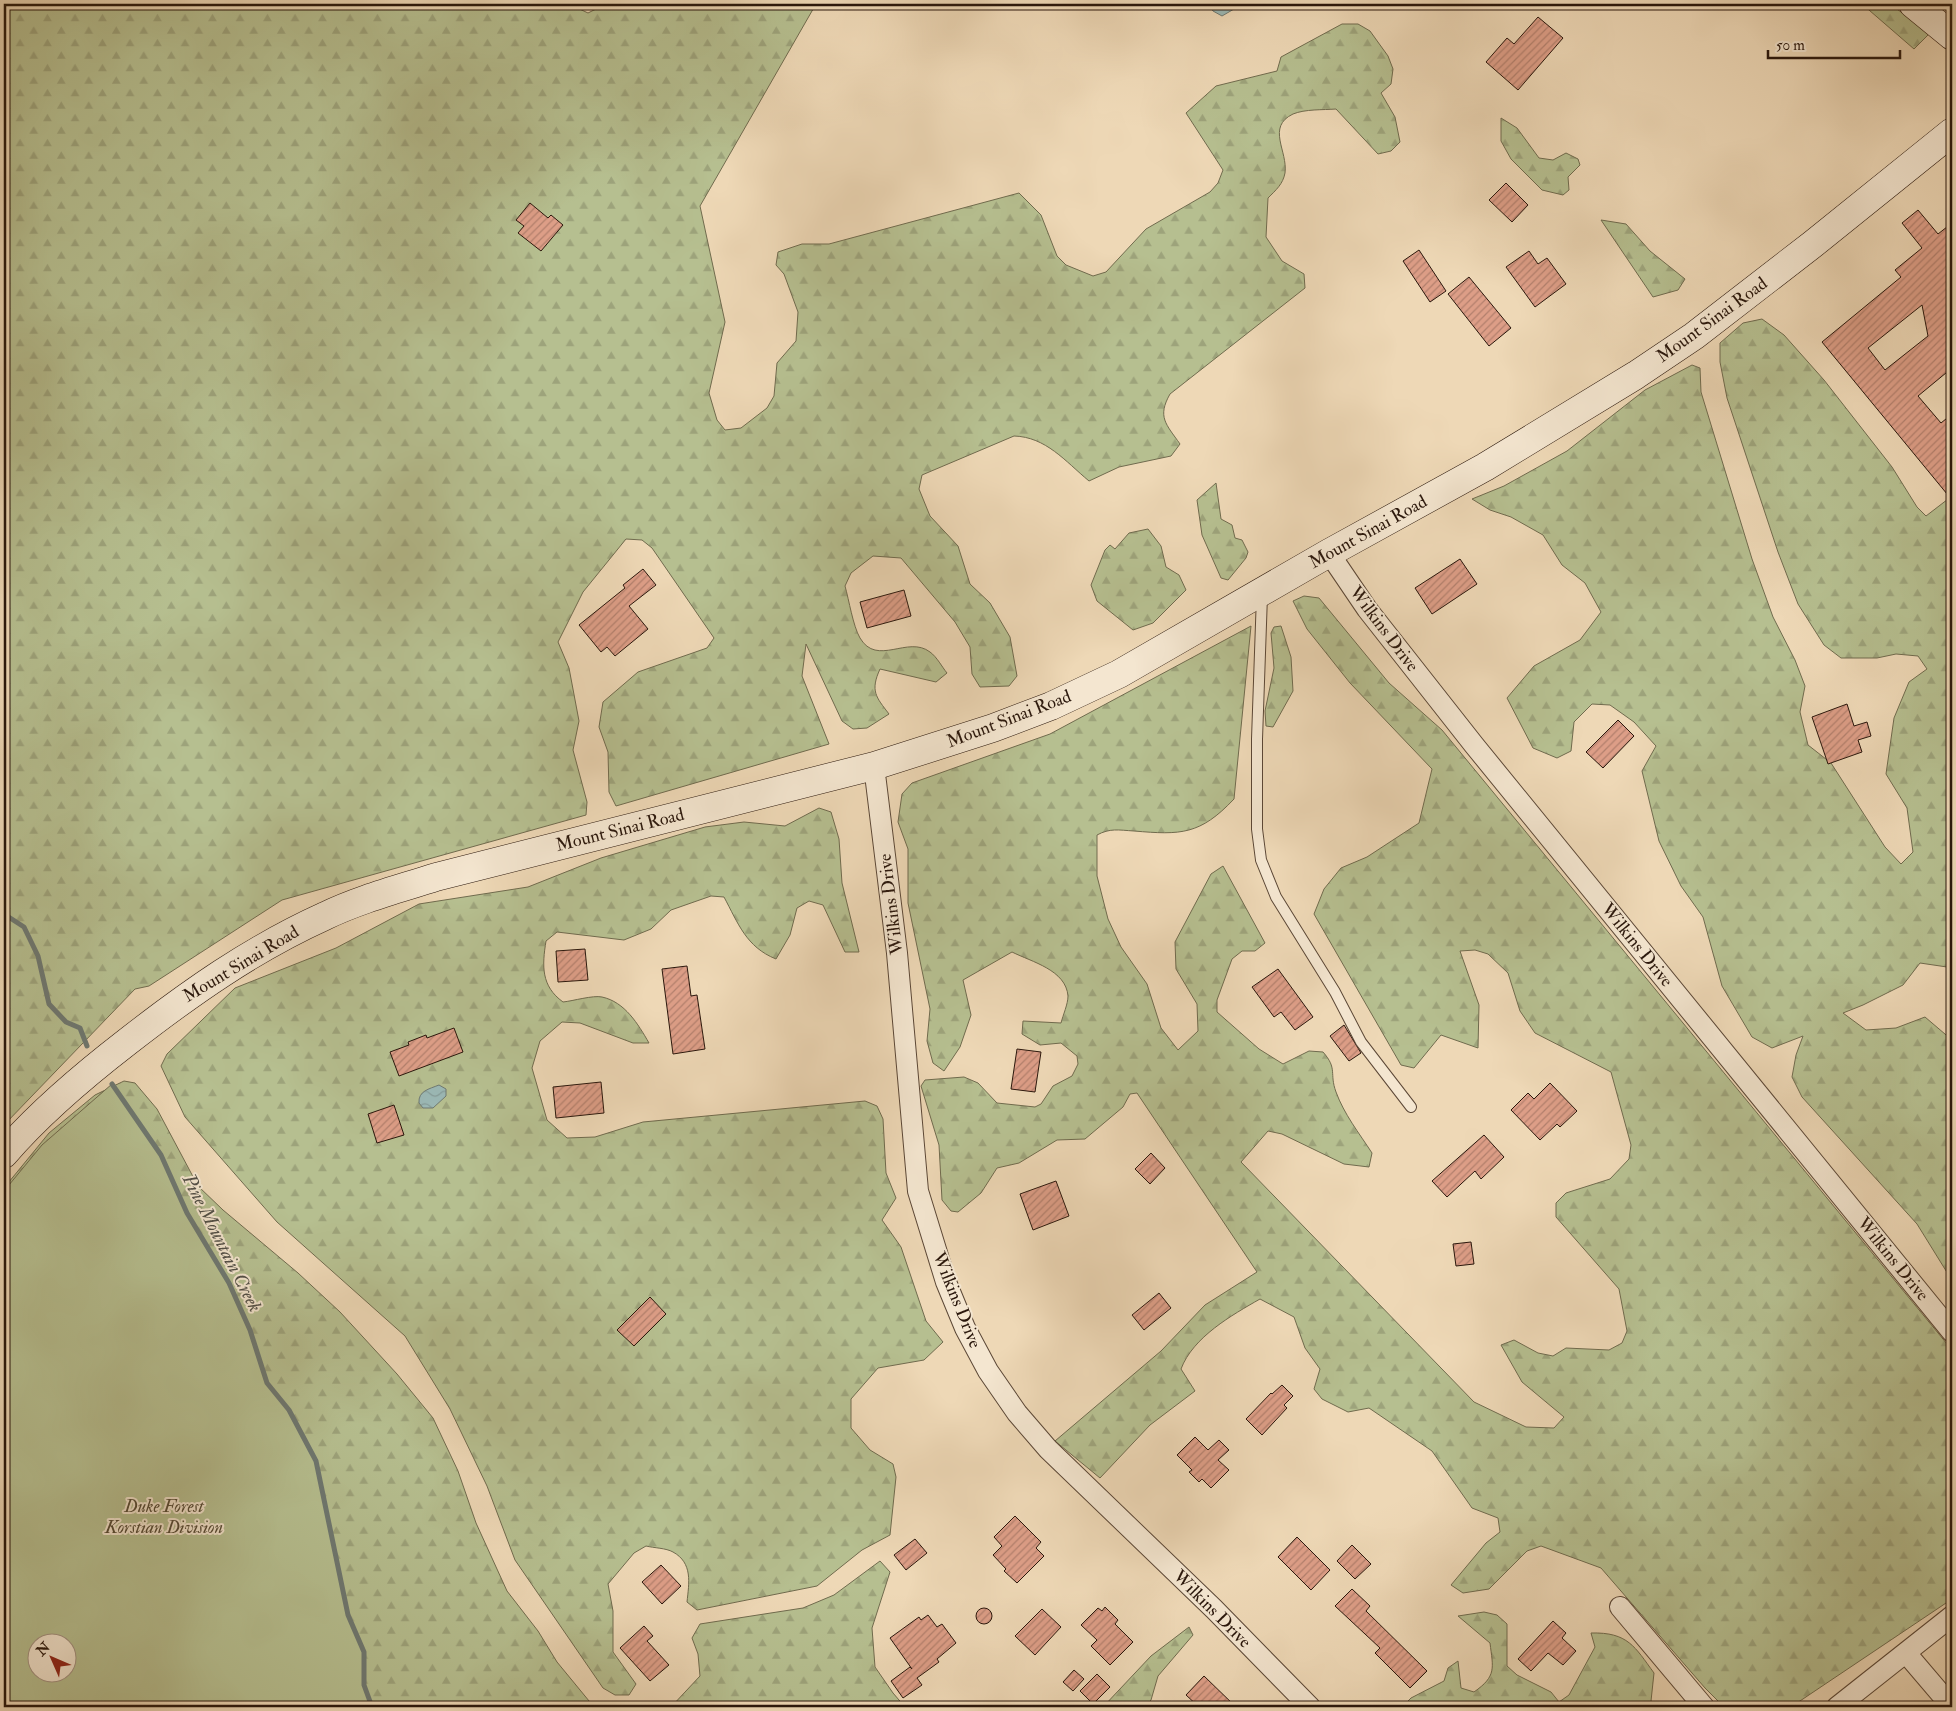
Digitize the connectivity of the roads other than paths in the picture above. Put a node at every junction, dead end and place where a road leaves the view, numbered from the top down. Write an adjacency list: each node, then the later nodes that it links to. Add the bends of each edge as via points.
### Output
1 (1912, 4): 2 (street)
2 (1952, 36)
3 (1952, 132): 4 (street, Mount Sinai Road, via 1694,336 1478,471)
4 (1329, 553): 5 (street, Mount Sinai Road); 9 (street, Wilkins Drive, via 1367,609 1474,745)
5 (1262, 592): 6 (street, Mount Sinai Road, via 1119,674 1051,706 980,733); 7 (lane, via 1257,739 1257,829 1262,860 1276,897 1335,992 1361,1042)
6 (874, 766): 8 (street, Mount Sinai Road, via 436,877 326,915 275,940 195,990 54,1102); 14 (street, Wilkins Drive, via 897,953 918,1191 946,1282 965,1328 1012,1406 1048,1448)
7 (1411, 1107)
8 (4, 1154)
9 (1952, 1332)
10 (1620, 1607): 15 (street)
11 (1952, 1616): 12 (street)
12 (1906, 1653): 13 (street); 16 (street)
13 (1952, 1706)
14 (1310, 1707)
15 (1704, 1707)
16 (1837, 1707)

